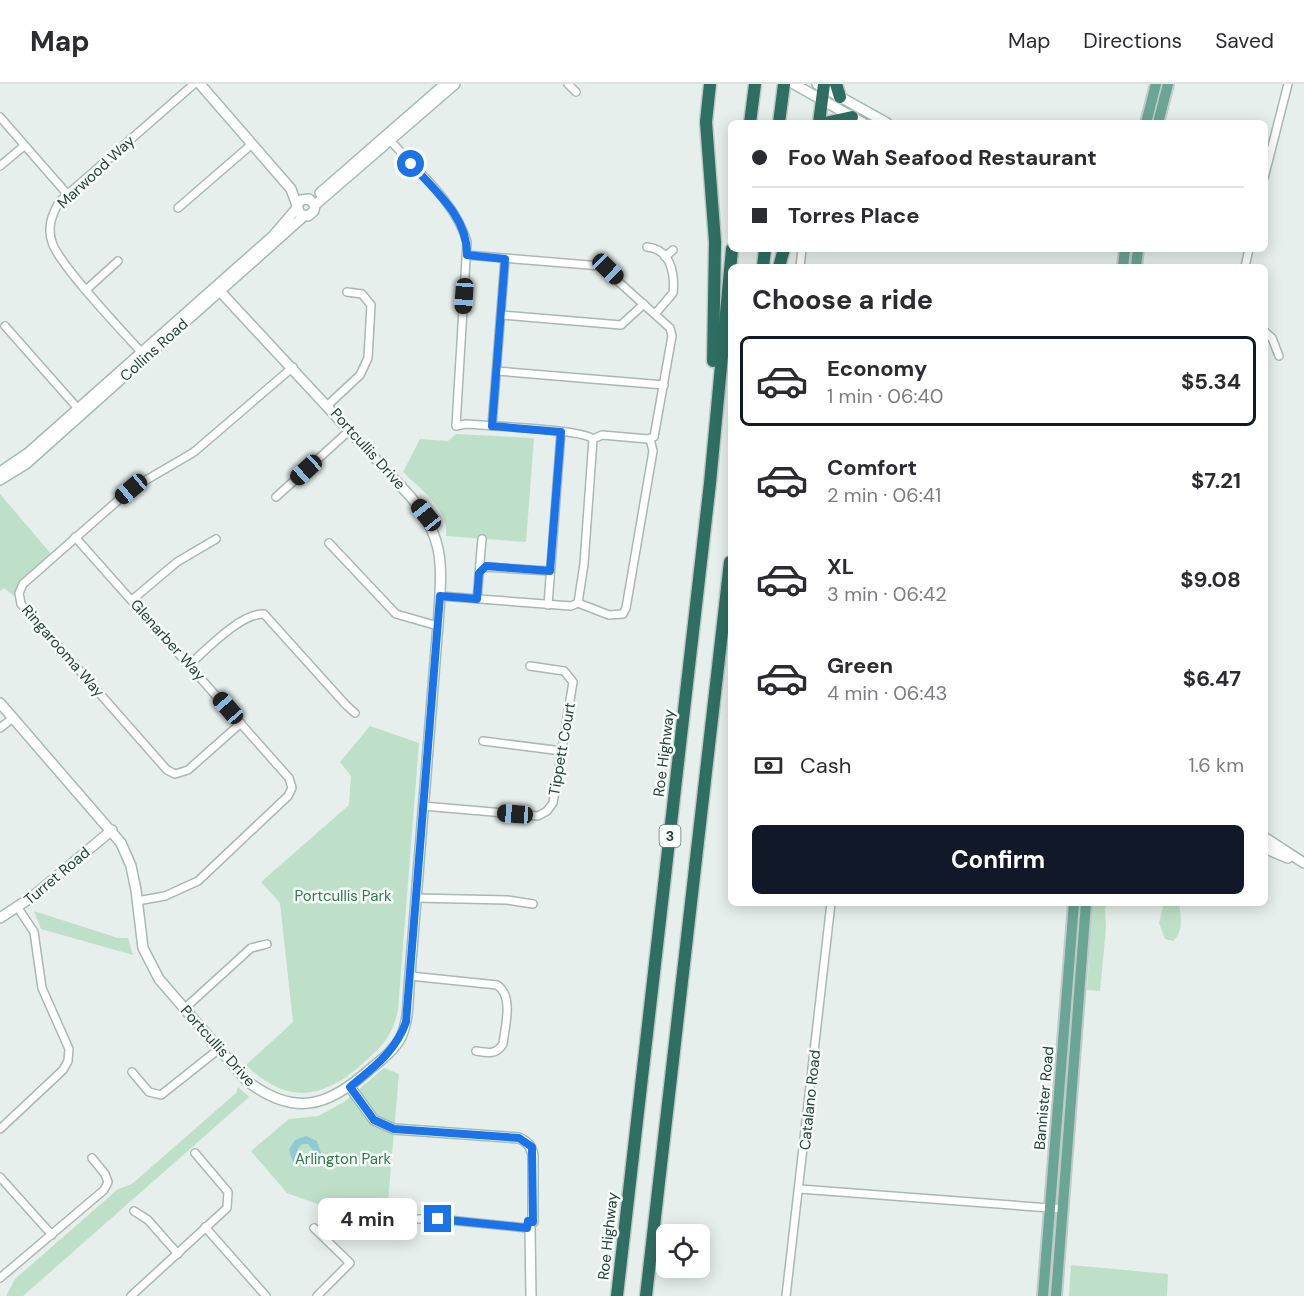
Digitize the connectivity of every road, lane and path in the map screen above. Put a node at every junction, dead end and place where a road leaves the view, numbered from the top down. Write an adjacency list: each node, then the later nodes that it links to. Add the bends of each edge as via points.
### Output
1 (194, 84): 31 (street, Marwood Way)
2 (200, 84): 26 (street)
3 (445, 84): 25 (street, Collins Road)
4 (455, 84): 25 (street, Collins Road)
5 (568, 84): 15 (street)
6 (710, 84): 63 (highway, via 706,122 715,242 714,354 708,423)
7 (755, 84): 18 (highway)
8 (784, 84): 19 (highway)
9 (836, 84): 16 (highway)
10 (1156, 84): 23 (main road)
11 (1168, 84): 24 (main road)
12 (1288, 84): 28 (street)
13 (796, 85): 14 (street)
14 (821, 89): 16 (street); 20 (highway); 21 (street)
15 (576, 92)
16 (840, 98): 22 (street)
17 (0, 117): 27 (street)
18 (750, 120)
19 (779, 120)
20 (819, 120)
21 (858, 120)
22 (881, 120)
23 (1147, 120)
24 (1159, 120)
25 (388, 139): 32 (street, Collins Road); 37 (street, via 452,208 462,225)
26 (252, 144): 30 (street); 33 (street)
27 (24, 146): 29 (street); 31 (street)
28 (1268, 162)
29 (0, 166)
30 (291, 189): 32 (street); 34 (street)
31 (68, 195): 42 (street, Marwood Way, via 52,216 52,244)
32 (311, 201): 34 (street, Collins Road); 34 (street, Collins Road, via 313,213)
33 (178, 208)
34 (300, 210): 41 (street, Collins Road)
35 (647, 247): 38 (street)
36 (673, 250): 38 (street)
37 (467, 255): 39 (street); 57 (street, via 456,426)
38 (665, 257): 46 (street, via 672,269 673,293)
39 (505, 259): 45 (street, via 601,266); 47 (street)
40 (118, 261): 42 (street)
41 (221, 287): 50 (street, Collins Road); 52 (street, Portcullis Drive)
42 (87, 289): 50 (street, Marwood Way)
43 (346, 292): 55 (street, via 362,294 371,305 368,358 360,375)
44 (728, 292): 63 (highway, Roe Highway / 3)
45 (644, 304): 46 (street); 47 (street, via 621,325)
46 (655, 314): 54 (street, via 672,332)
47 (502, 315): 53 (street)
48 (5, 326): 56 (street)
49 (1268, 334): 51 (street)
50 (144, 355): 56 (street, Collins Road)
51 (1278, 357)
52 (293, 367): 55 (street, Portcullis Drive); 65 (street, Ringarooma Way, via 194,452 131,489)
53 (497, 371): 54 (street); 57 (street)
54 (664, 385): 61 (street, via 656,433)
55 (328, 405): 58 (street, Portcullis Drive)
56 (81, 411): 62 (street, Collins Road)
57 (492, 426): 59 (street)
58 (350, 430): 64 (street); 72 (street, Portcullis Drive, via 426,515 439,542)
59 (561, 432): 60 (street, via 587,434); 70 (street)
60 (593, 439): 61 (street, via 602,435); 75 (street)
61 (651, 439): 75 (street, via 653,451 626,608 623,614 609,615)
62 (1, 476)
63 (710, 483): 126 (highway, Roe Highway / 3)
64 (276, 497)
65 (75, 537): 74 (street, Glenarber Way); 83 (street, Ringarooma Way, via 23,584 19,593 21,604 167,770 175,774 188,770)
66 (216, 539): 74 (street, via 177,562)
67 (482, 539): 69 (street)
68 (329, 543): 77 (street, via 396,614)
69 (483, 567): 70 (street); 73 (street)
70 (550, 571): 76 (street)
71 (728, 579): 127 (highway, 3)
72 (440, 596): 73 (street); 77 (street, Portcullis Drive)
73 (477, 599): 76 (street)
74 (132, 600): 78 (street, Glenarber Way)
75 (578, 603): 76 (street)
76 (548, 605)
77 (438, 626): 87 (street, Portcullis Drive)
78 (190, 664): 81 (street, via 225,633 257,614 264,615); 83 (street, Glenarber Way)
79 (530, 666): 86 (street, Tippett Court, via 564,671 573,682)
80 (0, 703): 82 (street, Portcullis Drive)
81 (355, 712)
82 (13, 717): 84 (street); 88 (street, Portcullis Drive)
83 (241, 723): 93 (street, Glenarber Way, via 289,778 292,788 288,796 198,880 165,896)
84 (0, 728)
85 (483, 741): 86 (street)
86 (562, 751): 87 (street, Tippett Court, via 553,803 538,816)
87 (423, 807): 92 (street, Portcullis Drive)
88 (112, 830): 93 (street, Portcullis Drive, via 130,866); 98 (street, Turret Road)
89 (1268, 840): 91 (street)
90 (1268, 850): 91 (street)
91 (1304, 864)
92 (416, 898): 94 (street); 101 (street, Portcullis Drive)
93 (137, 901): 102 (street, Portcullis Drive, via 142,943 149,962)
94 (533, 904)
95 (831, 906): 111 (street, Catalano Road)
96 (1074, 906): 112 (main road, Bannister Road)
97 (1086, 906): 113 (main road, Bannister Road)
98 (18, 908): 99 (street, Turret Road); 107 (street, via 34,932 42,988 69,1049 63,1070)
99 (0, 918)
100 (267, 944): 102 (street, via 251,948)
101 (410, 976): 104 (street, via 497,985 504,990 507,997 503,1044 492,1053); 106 (street, Portcullis Drive, via 406,1022 400,1038)
102 (184, 1009): 103 (street, Portcullis Drive)
103 (219, 1049): 105 (street, via 161,1095 149,1092); 106 (street, Portcullis Drive, via 247,1082 278,1100 311,1104)
104 (476, 1051)
105 (132, 1072)
106 (350, 1087): 116 (street, via 374,1120 394,1129 526,1141 533,1155)
107 (0, 1129)
108 (195, 1153): 117 (street, via 228,1192 230,1201)
109 (92, 1158): 119 (street, via 105,1173 108,1182 104,1190)
110 (0, 1177): 119 (street)
111 (800, 1189): 112 (street); 128 (street, Catalano Road)
112 (1050, 1209): 113 (street); 129 (main road, Bannister Road)
113 (1063, 1209): 130 (main road, Bannister Road)
114 (134, 1211): 120 (street, via 148,1220)
115 (390, 1219): 116 (street)
116 (530, 1225): 125 (street)
117 (206, 1227): 120 (street); 122 (street)
118 (314, 1228): 124 (street, via 350,1263)
119 (52, 1235): 121 (street)
120 (178, 1254): 123 (street)
121 (0, 1278)
122 (261, 1294)
123 (131, 1296)
124 (316, 1296)
125 (531, 1296)
126 (617, 1296)
127 (645, 1296)
128 (786, 1296)
129 (1043, 1296)
130 (1056, 1296)

